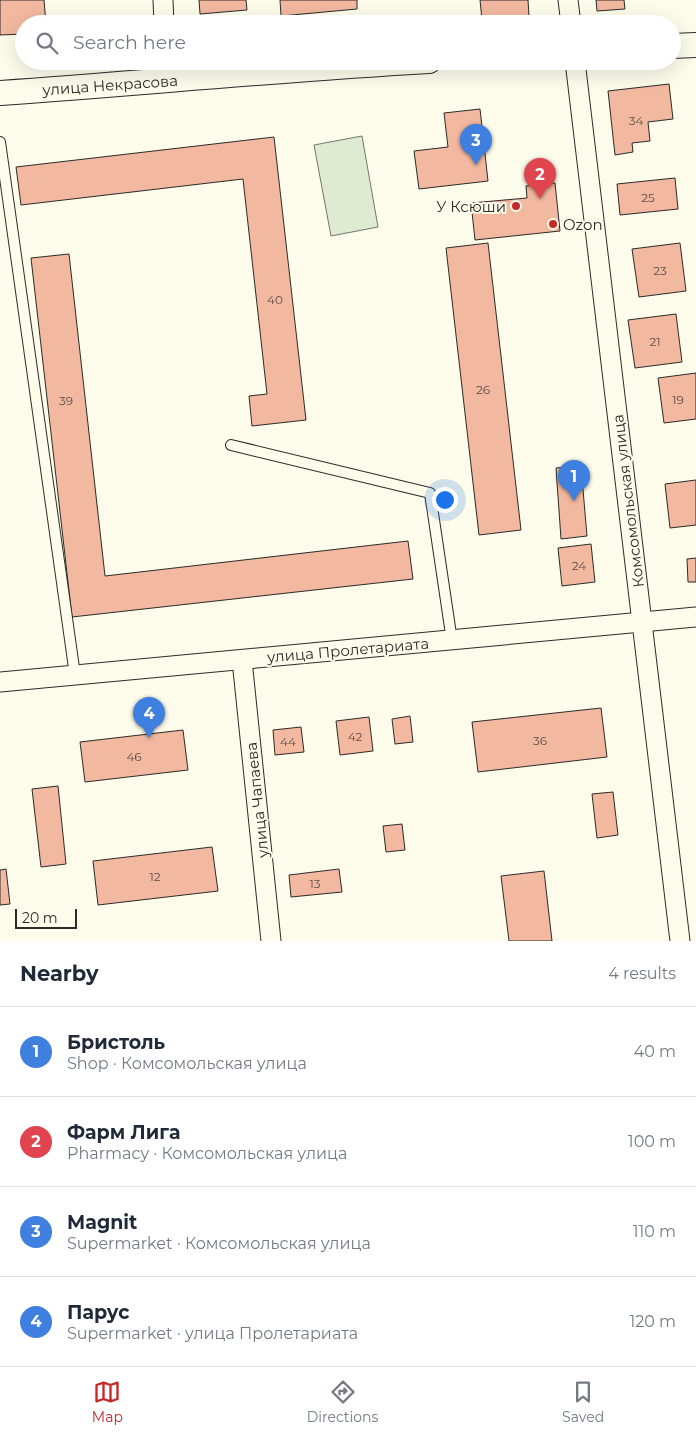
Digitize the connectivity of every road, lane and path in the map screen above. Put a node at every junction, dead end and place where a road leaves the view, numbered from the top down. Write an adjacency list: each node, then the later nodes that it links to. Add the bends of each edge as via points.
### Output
1 (162, 0): 3 (street)
2 (568, 0): 4 (street)
3 (163, 15)
4 (570, 15)
5 (696, 45): 6 (street)
6 (681, 46)
7 (201, 70): 9 (street, улица Некрасова)
8 (576, 70): 14 (street, Комсомольская улица)
9 (168, 71): 10 (street, улица Некрасова)
10 (0, 93)
11 (0, 142): 17 (lane)
12 (231, 445): 15 (lane, via 430,493)
13 (696, 617): 14 (street, улица Пролетариата)
14 (642, 623): 15 (street, улица Пролетариата); 20 (street, Комсомольская улица)
15 (452, 640): 16 (street, улица Пролетариата)
16 (242, 660): 17 (street, улица Пролетариата); 19 (street, улица Чапаева)
17 (75, 675): 18 (street, улица Пролетариата)
18 (0, 682)
19 (271, 941)
20 (680, 941)

